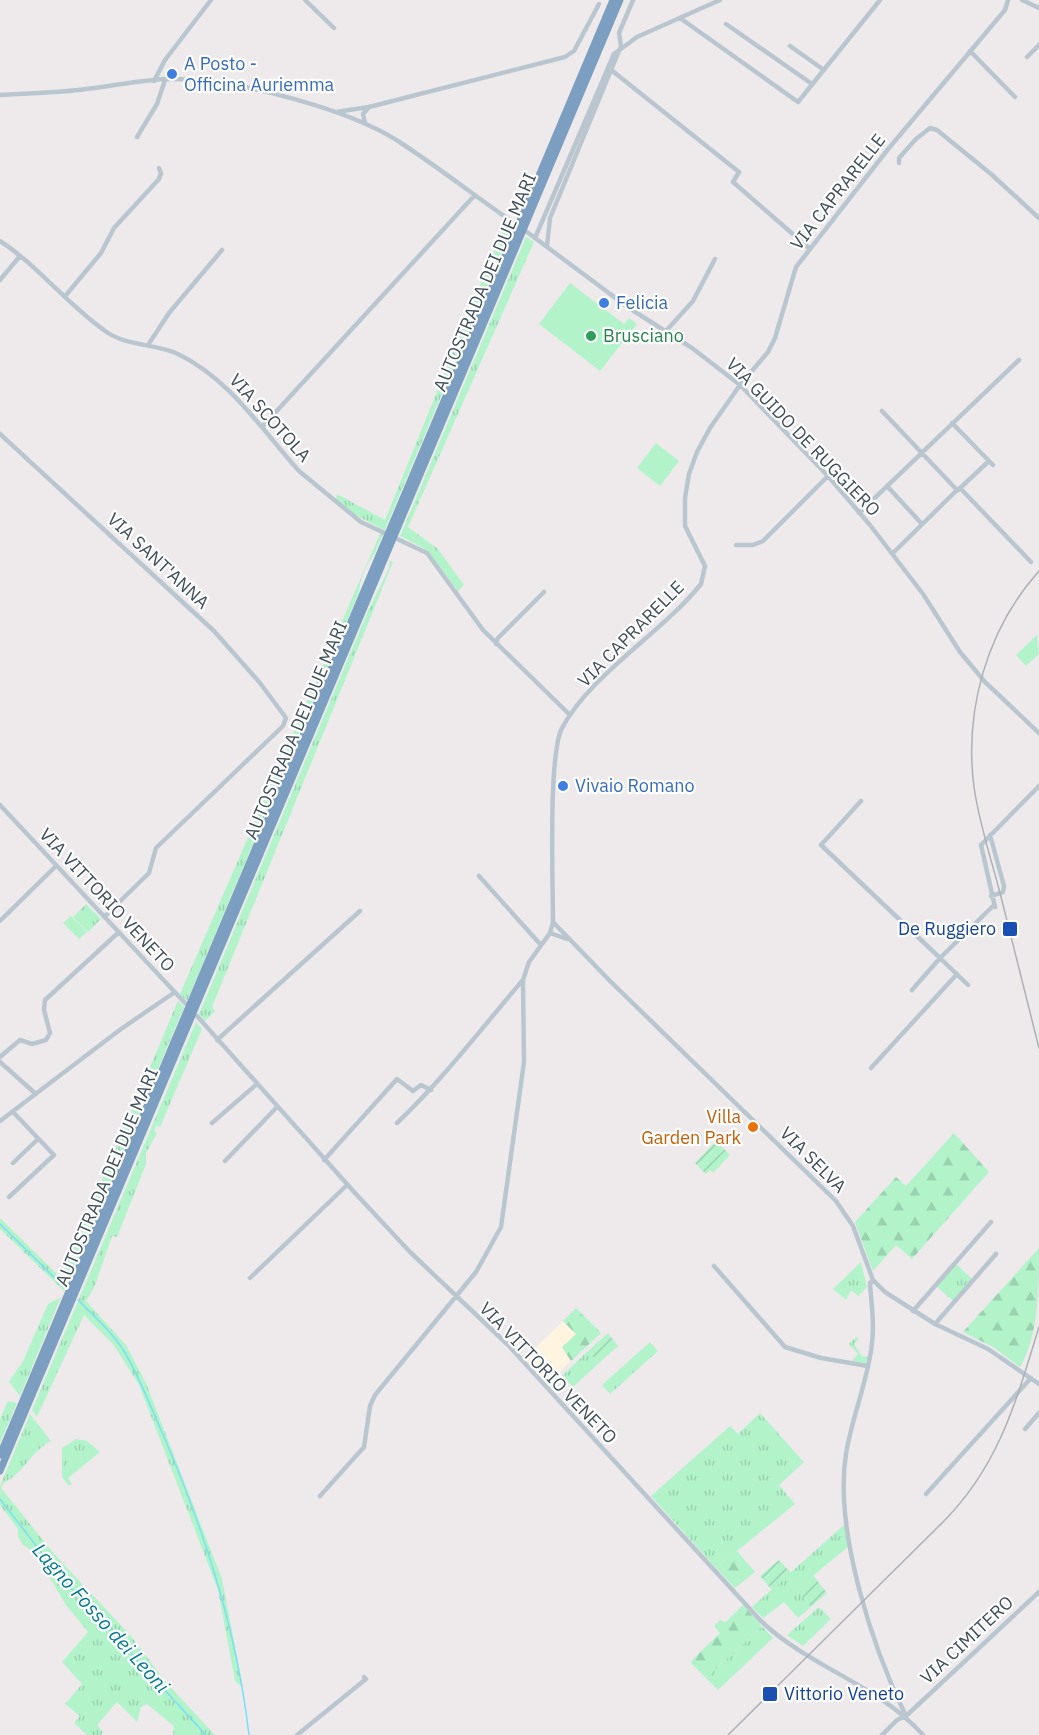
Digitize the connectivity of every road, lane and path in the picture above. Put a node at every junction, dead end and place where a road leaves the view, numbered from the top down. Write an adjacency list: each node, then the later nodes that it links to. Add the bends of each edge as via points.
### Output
1 (212, 0): 23 (street, via 165,60)
2 (305, 0): 14 (street)
3 (613, 0): 123 (highway, AUTOSTRADA DEI DUE MARI)
4 (620, 0): 124 (highway, AUTOSTRADA DEI DUE MARI)
5 (633, 0): 16 (street, via 619,33)
6 (720, 0): 12 (street)
7 (880, 0): 21 (street)
8 (1008, 0): 18 (street, VIA CAPRARELLE)
9 (1023, 0): 11 (street)
10 (599, 4): 27 (street, via 576,48 565,57)
11 (1039, 8)
12 (680, 18): 16 (street); 24 (street, via 798,102)
13 (726, 24): 24 (street)
14 (334, 28)
15 (1039, 45): 19 (street)
16 (621, 46): 20 (street); 37 (street, via 608,63)
17 (790, 46): 21 (street)
18 (970, 51): 26 (street); 40 (street, VIA CAPRARELLE)
19 (1027, 57)
20 (610, 69): 39 (street, via 550,218); 40 (street, via 739,172 733,182)
21 (824, 70): 24 (street)
22 (165, 80): 23 (street); 28 (street, via 239,87); 30 (street, via 157,104)
23 (154, 81): 25 (street)
24 (812, 84)
25 (0, 95)
26 (1016, 98)
27 (369, 107): 28 (street); 29 (street, via 363,114)
28 (332, 112): 29 (street)
29 (366, 124): 33 (street, via 398,141)
30 (137, 137)
31 (899, 163): 34 (street, via 899,158 927,129 936,130)
32 (159, 168): 45 (street, via 159,179 114,228 101,253)
33 (474, 196): 35 (street); 52 (street)
34 (1039, 218)
35 (514, 223)
36 (527, 232): 37 (street, VIA GUIDO DE RUGGIERO)
37 (535, 237): 39 (street, VIA GUIDO DE RUGGIERO)
38 (0, 241): 42 (street, VIA SCOTOLA)
39 (547, 246): 46 (street, VIA GUIDO DE RUGGIERO)
40 (809, 248): 49 (street, VIA CAPRARELLE, via 790,279 771,345)
41 (222, 250): 47 (street)
42 (20, 256): 44 (street); 45 (street, VIA SCOTOLA)
43 (715, 258): 46 (street, via 693,301)
44 (0, 280)
45 (66, 295): 47 (street, VIA SCOTOLA, via 111,335)
46 (666, 331): 49 (street, VIA GUIDO DE RUGGIERO)
47 (148, 345): 52 (street, VIA SCOTOLA, via 176,353 212,375)
48 (1018, 360): 51 (street)
49 (740, 385): 57 (street, VIA GUIDO DE RUGGIERO); 67 (street, VIA CAPRARELLE, via 701,443 686,487 685,526 703,559 704,578)
50 (882, 411): 54 (street)
51 (952, 423): 54 (street); 55 (street)
52 (262, 427): 66 (street, VIA SCOTOLA, via 298,471 348,513 428,553)
53 (0, 434): 77 (street, VIA SANT'ANNA, via 214,631 286,718 283,726 156,848 149,873)
54 (921, 453): 58 (street); 59 (street)
55 (988, 460): 56 (street); 59 (street)
56 (993, 465)
57 (828, 476): 60 (street, VIA GUIDO DE RUGGIERO); 62 (street, via 763,541)
58 (887, 486): 60 (street); 61 (street)
59 (959, 489): 63 (street); 64 (street)
60 (859, 513): 63 (street, VIA GUIDO DE RUGGIERO)
61 (921, 523)
62 (736, 545)
63 (892, 553): 68 (street, VIA GUIDO DE RUGGIERO, via 969,663 997,696)
64 (1031, 562)
65 (544, 592): 66 (street)
66 (496, 644): 67 (street, VIA SCOTOLA)
67 (570, 716): 79 (street, VIA CAPRARELLE, via 561,730 556,751)
68 (1039, 733)
69 (1039, 786): 72 (street)
70 (861, 801): 84 (street, via 821,845)
71 (0, 805): 73 (street, VIA VITTORIO VENETO)
72 (990, 835): 75 (street, via 980,848); 75 (street, via 1004,886 1003,892)
73 (56, 866): 77 (street, VIA VITTORIO VENETO); 78 (street)
74 (479, 876): 83 (street)
75 (992, 896): 84 (street, via 994,906)
76 (360, 911): 92 (street)
77 (104, 917): 80 (street, VIA VITTORIO VENETO)
78 (0, 921)
79 (553, 922): 81 (street, VIA CAPRARELLE); 82 (street, VIA SELVA)
80 (119, 932): 89 (street, VIA VITTORIO VENETO); 93 (street, via 45,1000 50,1033 46,1040 32,1044 20,1040)
81 (550, 933): 82 (street, VIA SELVA); 83 (street)
82 (567, 939): 114 (street, VIA SELVA, via 836,1201 856,1233)
83 (541, 945): 86 (street)
84 (940, 958): 85 (street); 88 (street)
85 (957, 974): 87 (street); 95 (street)
86 (523, 980): 97 (street); 115 (street, via 524,1062 503,1216 486,1258)
87 (968, 985)
88 (912, 990)
89 (175, 992): 90 (street, VIA VITTORIO VENETO); 98 (street)
90 (185, 1003)
91 (197, 1016): 92 (street, VIA VITTORIO VENETO)
92 (217, 1040): 96 (street, VIA VITTORIO VENETO)
93 (0, 1057)
94 (0, 1062): 98 (street)
95 (871, 1068)
96 (257, 1084): 99 (street, VIA VITTORIO VENETO); 102 (street)
97 (431, 1090): 103 (street); 105 (street, via 421,1085 413,1091 397,1078)
98 (36, 1094): 100 (street)
99 (278, 1107): 105 (street, VIA VITTORIO VENETO); 106 (street)
100 (13, 1112): 101 (street); 104 (street)
101 (0, 1121)
102 (212, 1123)
103 (397, 1123)
104 (38, 1139): 107 (street); 109 (street, via 54,1155)
105 (324, 1160): 108 (street, VIA VITTORIO VENETO)
106 (225, 1161)
107 (13, 1163)
108 (347, 1185): 113 (street); 115 (street, VIA VITTORIO VENETO)
109 (9, 1197)
110 (991, 1222): 116 (street)
111 (996, 1254): 117 (street)
112 (714, 1266): 118 (street, via 784,1347)
113 (250, 1278)
114 (873, 1280): 116 (street); 118 (street)
115 (455, 1297): 126 (street, via 375,1395 364,1447); 129 (street, VIA VITTORIO VENETO, via 508,1345 770,1630)
116 (913, 1311): 117 (street)
117 (935, 1324): 119 (street, via 988,1349)
118 (868, 1366): 129 (street, via 846,1454 845,1514 876,1646)
119 (1031, 1378): 120 (street); 125 (street)
120 (1039, 1384)
121 (1039, 1413): 122 (street)
122 (1025, 1429)
123 (0, 1455)
124 (0, 1470)
125 (926, 1494)
126 (320, 1496)
127 (1039, 1592): 129 (street, VIA CIMITERO)
128 (364, 1677): 130 (street)
129 (906, 1716): 131 (street, VIA CIMITERO); 132 (street)
130 (297, 1735)
131 (882, 1735)
132 (923, 1735)

